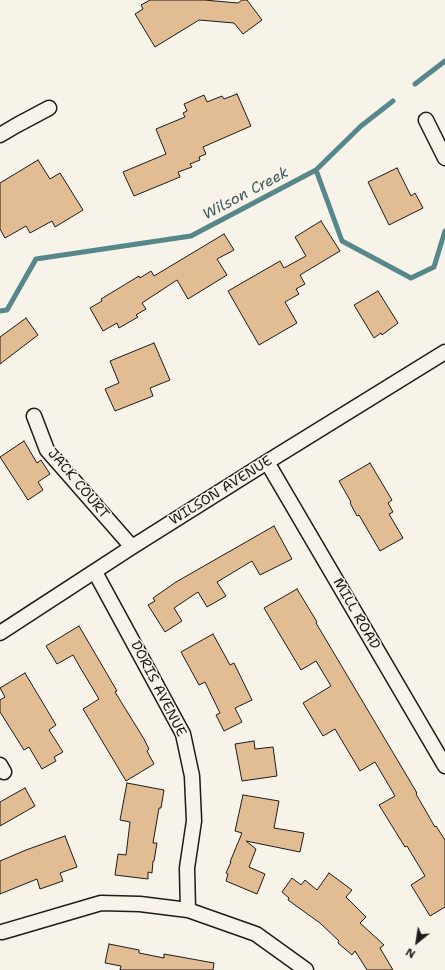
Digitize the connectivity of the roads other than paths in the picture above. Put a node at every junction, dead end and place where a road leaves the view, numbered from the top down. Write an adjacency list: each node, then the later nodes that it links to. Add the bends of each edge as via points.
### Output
1 (49, 108): 3 (street)
2 (426, 120): 4 (street)
3 (0, 135)
4 (445, 158)
5 (445, 352): 7 (street, WILSON AVENUE)
6 (34, 416): 8 (street, JACK COURT, via 47,450)
7 (267, 462): 8 (street, WILSON AVENUE); 11 (street, MILL ROAD)
8 (132, 547): 9 (street, WILSON AVENUE)
9 (96, 572): 10 (street, WILSON AVENUE); 12 (street, DORIS AVENUE, via 183,734 192,776 194,820 187,868)
10 (0, 633)
11 (445, 766)
12 (188, 910): 13 (street, via 140,904 101,903); 14 (street, via 256,934)
13 (2, 932)
14 (306, 970)

